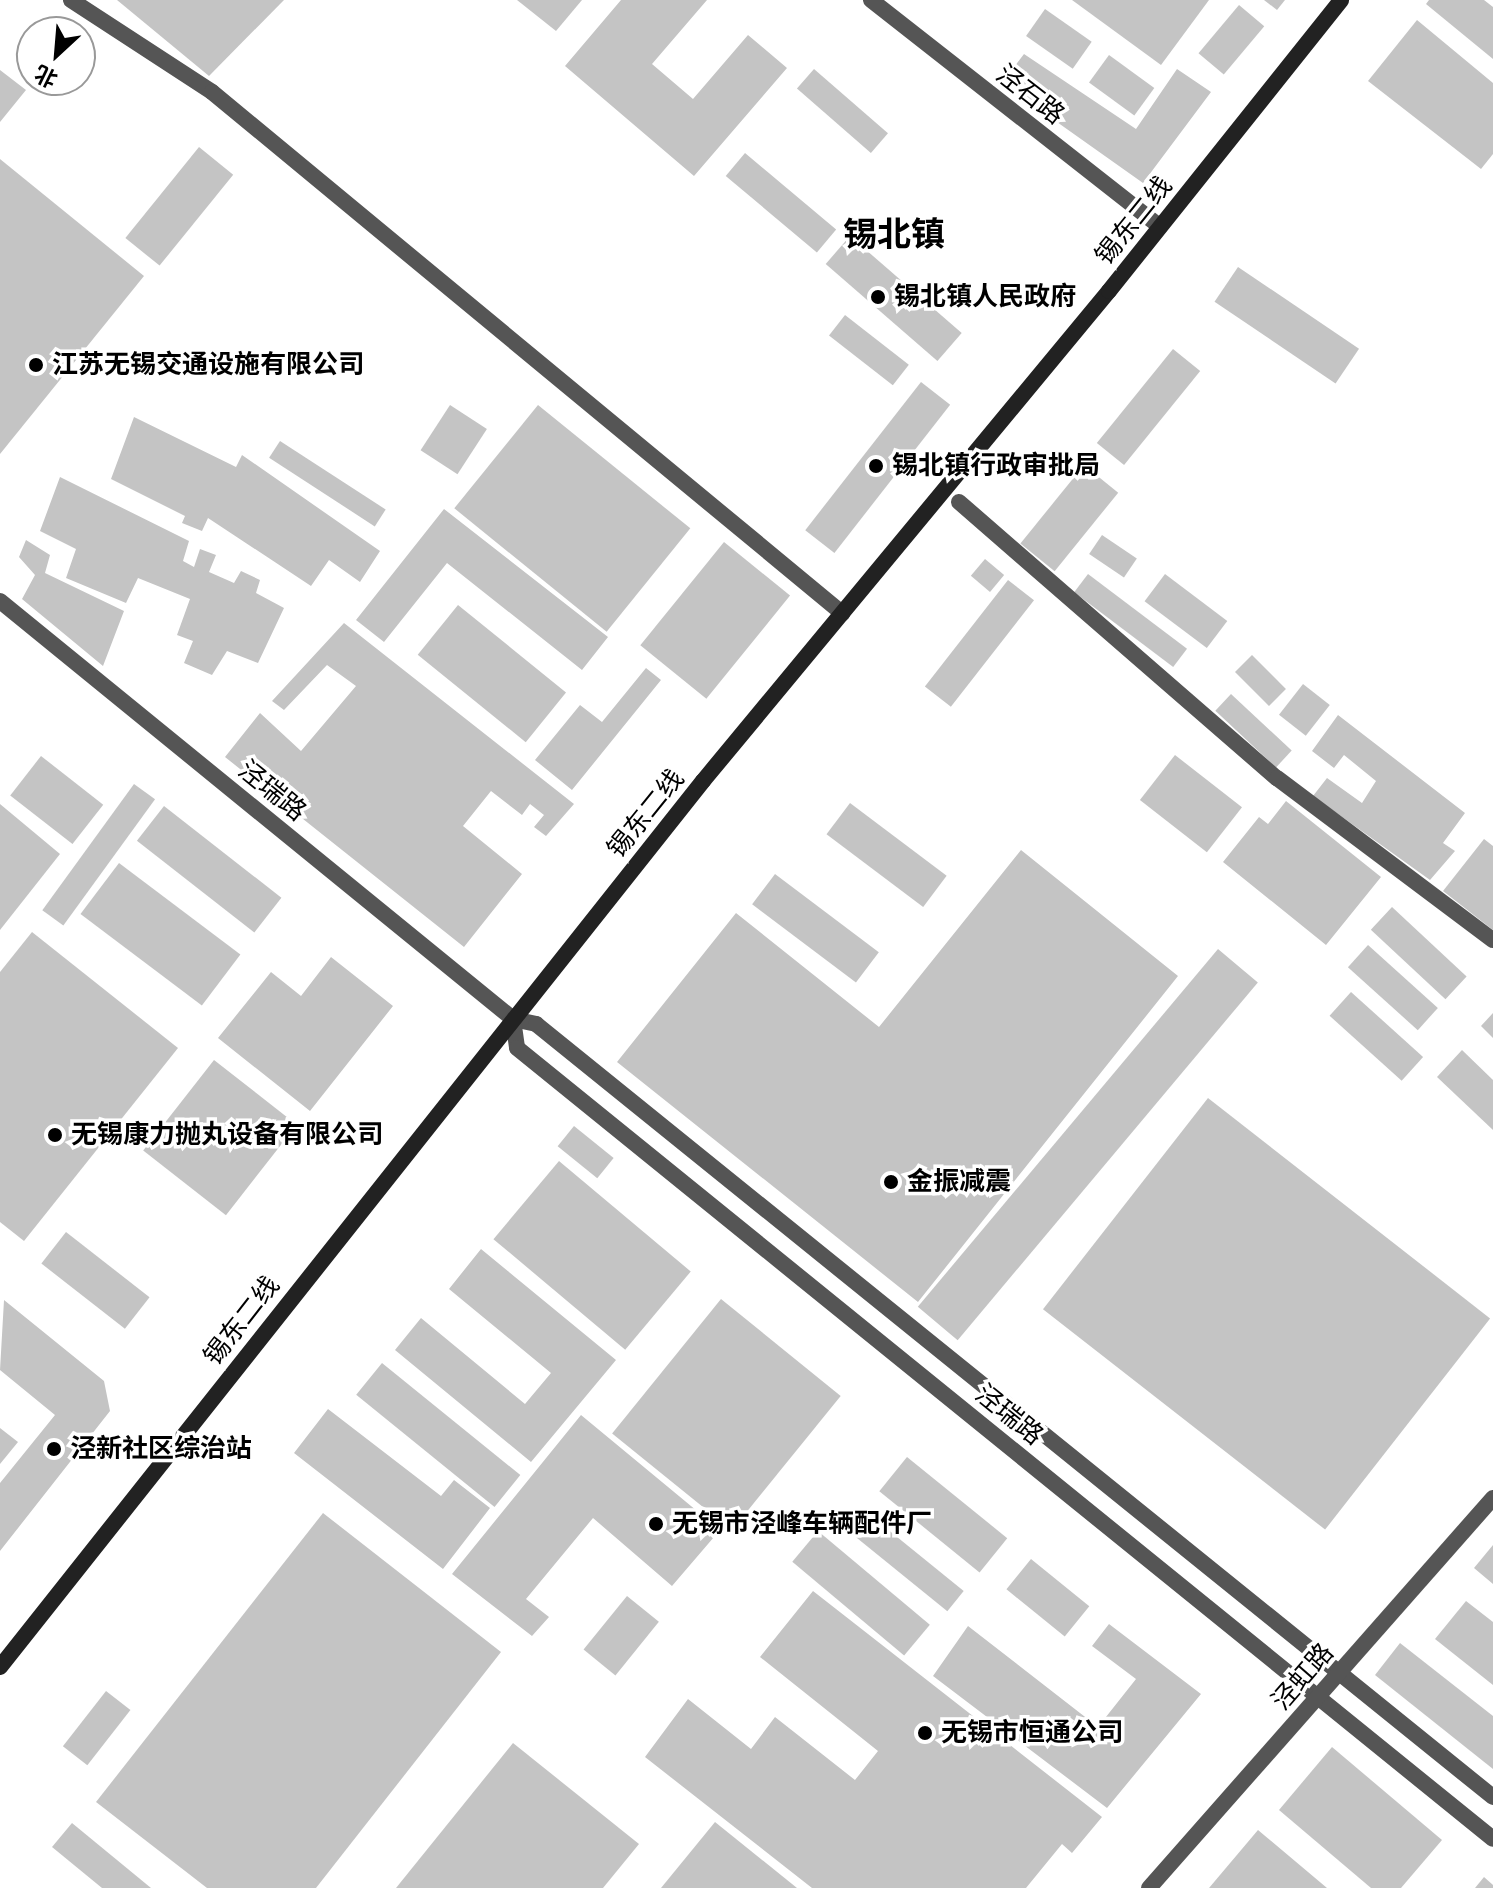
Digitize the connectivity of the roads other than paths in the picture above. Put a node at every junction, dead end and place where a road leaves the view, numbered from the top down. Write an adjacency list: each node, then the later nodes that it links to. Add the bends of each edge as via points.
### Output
1 (71, 0): 7 (street, via 212,92)
2 (871, 0): 4 (street, 泾石路)
3 (1341, 0): 4 (main road, 锡东二线)
4 (1160, 227): 7 (main road, 锡东二线)
5 (959, 502): 8 (street, via 1277,778)
6 (0, 601): 9 (street, 泾瑞路)
7 (842, 613): 9 (main road, 锡东二线)
8 (1493, 940)
9 (513, 1019): 11 (main road, 锡东二线); 12 (street, 泾瑞路, via 536,1024); 13 (street, 泾瑞路, via 517,1048)
10 (1493, 1498): 12 (street, 泾虹路)
11 (0, 1667)
12 (1339, 1673): 13 (street, 泾虹路); 14 (street, 泾瑞路)
13 (1318, 1697): 15 (street, 泾瑞路); 16 (street, 泾虹路)
14 (1493, 1797)
15 (1493, 1839)
16 (1149, 1888)

